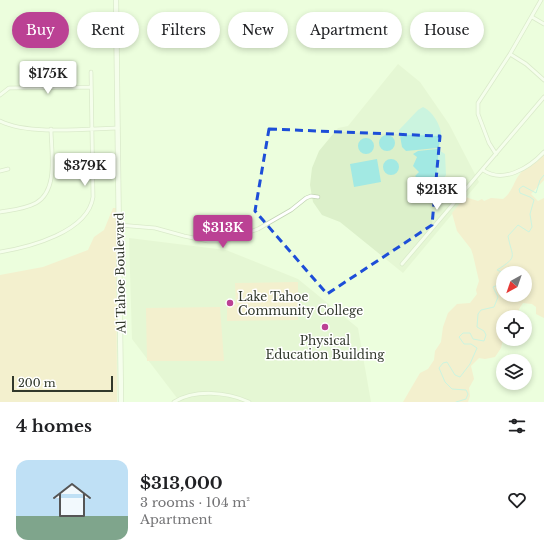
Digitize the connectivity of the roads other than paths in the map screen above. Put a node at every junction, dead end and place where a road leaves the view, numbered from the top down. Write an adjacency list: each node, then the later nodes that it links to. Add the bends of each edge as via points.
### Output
1 (116, 0): 13 (main road, Al Tahoe Boulevard)
2 (541, 0): 3 (street)
3 (532, 17): 4 (street); 5 (street)
4 (544, 24)
5 (510, 54): 7 (street); 16 (street, via 482,96 478,108 489,142)
6 (91, 72): 8 (street)
7 (544, 80)
8 (91, 87): 9 (street, via 9,88); 12 (street)
9 (0, 95)
10 (544, 97): 16 (street)
11 (0, 121): 14 (street, via 18,128)
12 (92, 128): 13 (street); 14 (street); 23 (street, via 93,197 86,216 45,240)
13 (118, 128): 22 (main road, Al Tahoe Boulevard)
14 (51, 129): 21 (street, via 51,179 46,193 35,204)
15 (544, 152): 18 (street, via 530,164 509,175 496,176)
16 (496, 154): 18 (street)
17 (8, 169): 19 (street)
18 (483, 170): 24 (street)
19 (0, 172)
20 (318, 196): 22 (street, via 306,198 258,229 225,241 208,241 155,228)
21 (0, 212)
22 (119, 225): 25 (main road, Al Tahoe Boulevard)
23 (0, 252)
24 (402, 264)
25 (121, 402)
26 (174, 402): 27 (street, via 188,396 211,394 226,395)
27 (249, 402)

